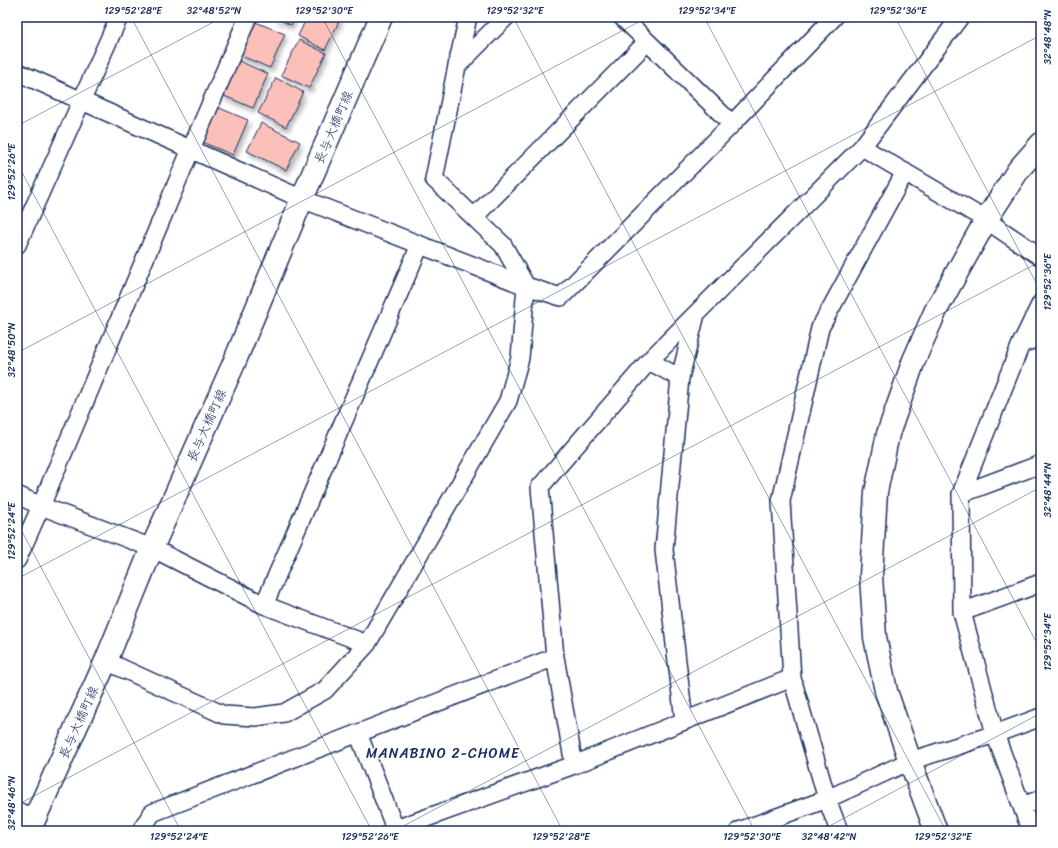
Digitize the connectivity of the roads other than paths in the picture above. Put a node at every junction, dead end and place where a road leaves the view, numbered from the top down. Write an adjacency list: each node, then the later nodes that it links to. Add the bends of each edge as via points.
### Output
1 (119, 17): 12 (street)
2 (248, 17): 16 (street)
3 (381, 17): 18 (main road, 長与大橋町線)
4 (468, 17): 10 (street)
5 (506, 17): 10 (street)
6 (622, 17): 9 (street)
7 (834, 17): 13 (street)
8 (960, 17): 15 (street)
9 (647, 42): 13 (street); 19 (street)
10 (457, 66): 19 (street, via 434,179)
11 (17, 72): 12 (street)
12 (81, 101): 16 (street); 21 (street)
13 (732, 124): 24 (street, via 561,297)
14 (1041, 144): 20 (main road, via 1019,169)
15 (862, 147): 17 (street); 26 (street)
16 (191, 149): 18 (street); 34 (street)
17 (905, 172): 20 (street); 43 (street, via 820,328 781,501)
18 (302, 199): 22 (street); 35 (main road, 長与大橋町線, via 234,363)
19 (474, 217): 24 (street, via 503,245)
20 (986, 220): 23 (street); 48 (main road, via 936,310 914,360 888,434 876,492 871,576 876,637 886,691)
21 (17, 245)
22 (420, 245): 24 (street); 38 (street)
23 (1041, 257)
24 (526, 286): 40 (street, via 520,358 508,401)
25 (1041, 303): 28 (street)
26 (696, 314): 29 (street); 30 (street)
27 (1041, 337): 28 (street)
28 (1021, 344): 32 (street)
29 (649, 361): 30 (street); 41 (street, via 540,487)
30 (680, 378): 45 (street, via 664,550)
31 (1041, 464): 32 (street)
32 (962, 494): 39 (street)
33 (17, 495): 34 (street)
34 (41, 506): 35 (street); 36 (street)
35 (152, 548): 38 (street); 42 (main road, 長与大橋町線)
36 (17, 560)
37 (1041, 583): 39 (street)
38 (264, 605): 40 (street)
39 (962, 612): 47 (street)
40 (367, 644): 42 (street, via 324,690 284,713 254,717 224,715)
41 (555, 657): 46 (street); 49 (street)
42 (106, 661): 53 (main road, 長与大橋町線)
43 (792, 678): 45 (street); 50 (street)
44 (1041, 717): 47 (street)
45 (684, 721): 49 (street)
46 (358, 733): 54 (street); 55 (street, via 152,813)
47 (995, 734): 48 (street); 52 (street)
48 (910, 761): 50 (street); 58 (main road)
49 (574, 765): 54 (street)
50 (827, 799): 56 (street); 57 (street)
51 (1041, 799): 52 (street)
52 (1022, 806): 59 (street)
53 (27, 820)
54 (394, 830)
55 (141, 831)
56 (739, 831)
57 (839, 831)
58 (936, 831)
59 (1031, 831)

